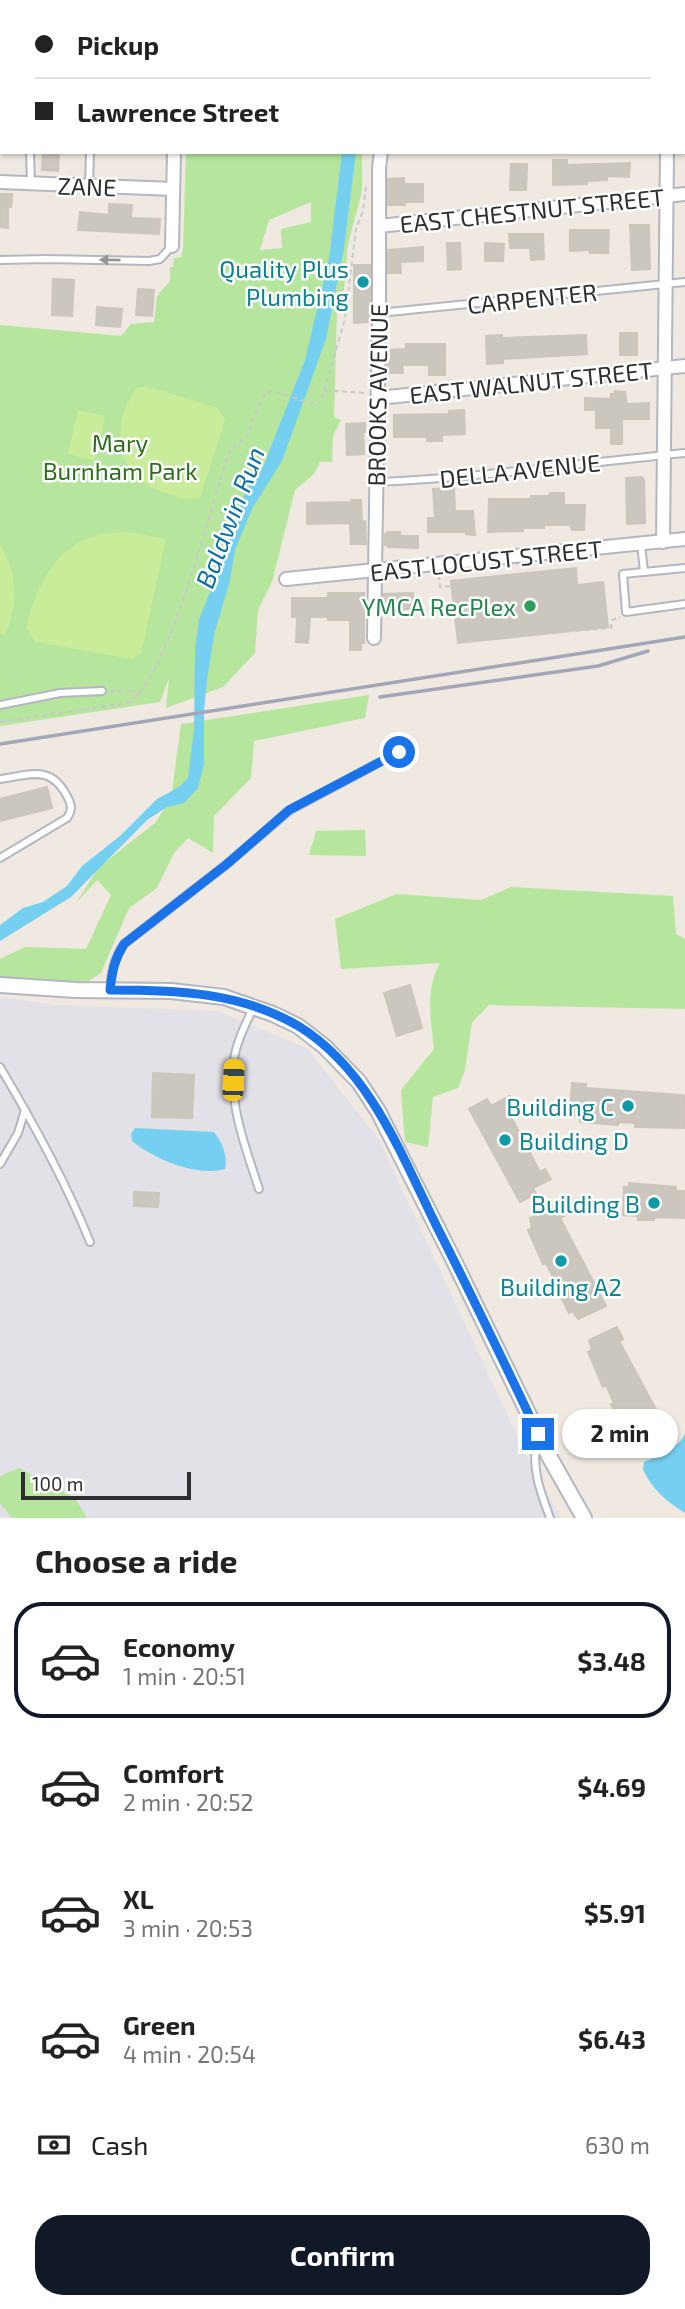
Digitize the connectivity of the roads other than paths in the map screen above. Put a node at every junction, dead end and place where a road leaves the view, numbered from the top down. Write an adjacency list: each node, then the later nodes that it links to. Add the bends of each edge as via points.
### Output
1 (30, 154): 7 (lane)
2 (90, 154): 8 (lane)
3 (174, 154): 9 (street)
4 (381, 154): 12 (street, BROOKS AVENUE)
5 (667, 154): 11 (street)
6 (0, 182): 7 (street, ZANE)
7 (31, 184): 8 (street, ZANE)
8 (89, 185): 9 (street, ZANE)
9 (173, 189): 13 (street)
10 (685, 194): 11 (street, EAST CHESTNUT STREET)
11 (666, 196): 12 (street, EAST CHESTNUT STREET); 16 (street)
12 (379, 226): 17 (street, BROOKS AVENUE)
13 (172, 246): 14 (lane, one-way to 14, via 160,259 149,261)
14 (0, 260)
15 (685, 282): 16 (lane, CARPENTER)
16 (666, 285): 17 (lane, CARPENTER); 19 (street)
17 (379, 313): 20 (street, BROOKS AVENUE)
18 (685, 366): 19 (street, EAST WALNUT STREET)
19 (664, 369): 20 (street, EAST WALNUT STREET); 22 (street)
20 (378, 396): 23 (street, BROOKS AVENUE)
21 (685, 453): 22 (lane, DELLA AVENUE)
22 (664, 455): 23 (lane, DELLA AVENUE); 25 (street)
23 (376, 482): 28 (street, BROOKS AVENUE)
24 (685, 539): 25 (street, EAST LOCUST STREET)
25 (663, 542): 26 (street, EAST LOCUST STREET)
26 (641, 544): 28 (street, EAST LOCUST STREET); 29 (lane)
27 (685, 568): 29 (lane)
28 (375, 571): 30 (street, EAST LOCUST STREET); 32 (street, BROOKS AVENUE)
29 (644, 572): 31 (lane, via 623,574 626,612)
30 (286, 579)
31 (685, 604)
32 (374, 638)
33 (102, 691): 34 (lane, via 60,693)
34 (0, 705)
35 (399, 752): 39 (lane, via 289,810 124,944 115,957)
36 (0, 779): 37 (lane, via 40,774 55,778 71,805 66,818)
37 (0, 859)
38 (0, 987): 39 (street)
39 (110, 990): 40 (street, via 202,994)
40 (254, 1006): 44 (lane, via 236,1052 233,1080); 46 (street, via 298,1026 359,1082 378,1111)
41 (0, 1067): 42 (lane)
42 (25, 1110): 43 (lane); 45 (lane, via 56,1164)
43 (0, 1164)
44 (259, 1189)
45 (89, 1241)
46 (538, 1434): 47 (lane, via 533,1456); 48 (street)
47 (550, 1518)
48 (584, 1518)

